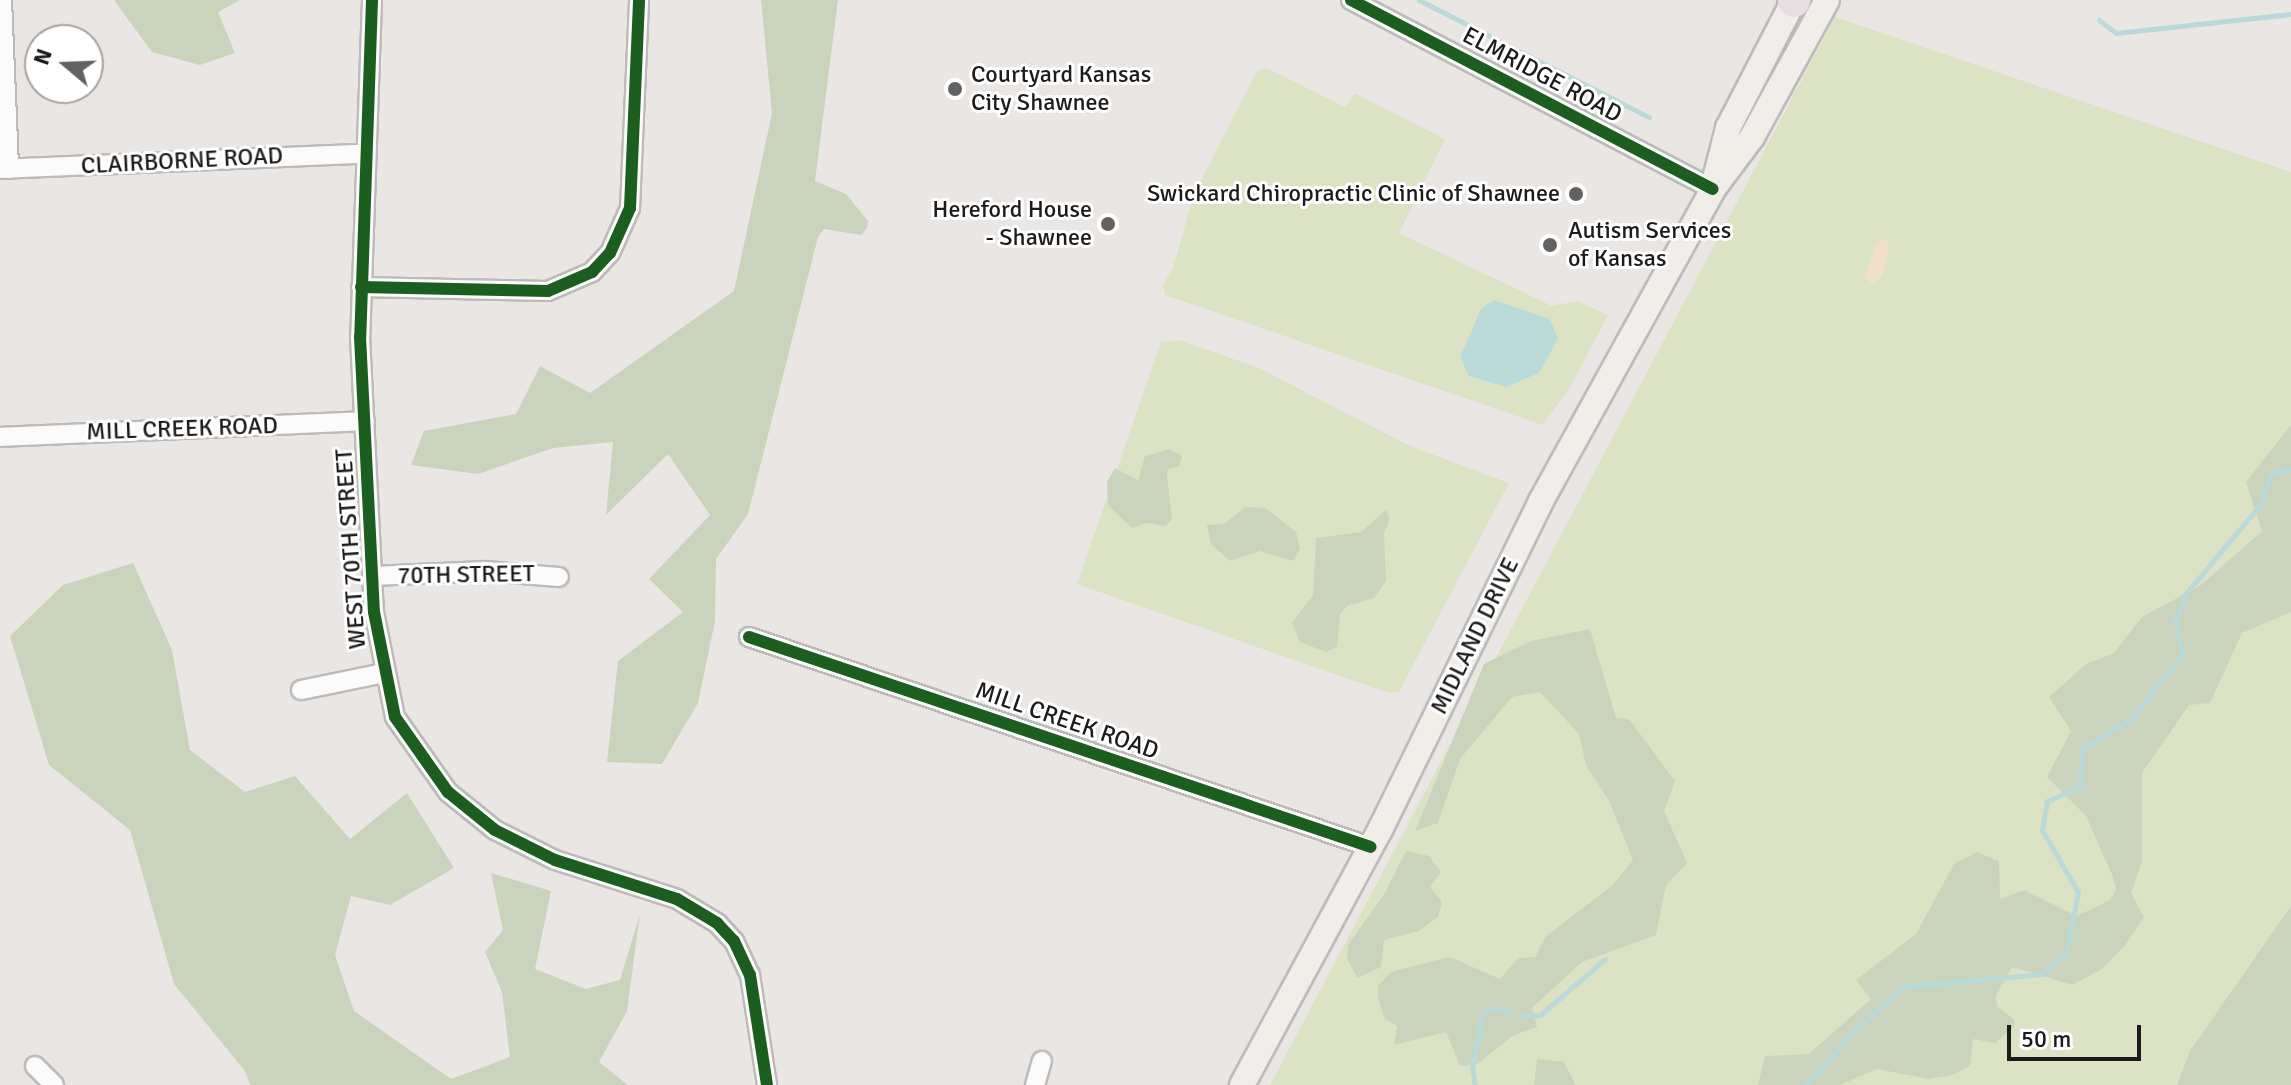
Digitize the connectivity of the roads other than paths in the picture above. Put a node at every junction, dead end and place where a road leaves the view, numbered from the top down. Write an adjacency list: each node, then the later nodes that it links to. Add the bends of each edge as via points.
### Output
1 (2, 0): 8 (street)
2 (372, 0): 7 (street, WEST 70TH STREET)
3 (639, 0): 10 (street, via 630,208 610,253 592,272 548,291)
4 (1351, 0): 9 (street, ELMRIDGE ROAD)
5 (1794, 0): 9 (main road, MIDLAND DRIVE, via 1728,128)
6 (1827, 0): 9 (main road, MIDLAND DRIVE, via 1752,137)
7 (365, 154): 8 (street, CLAIRBORNE ROAD); 10 (street, WEST 70TH STREET)
8 (4, 169)
9 (1713, 189): 18 (main road, MIDLAND DRIVE, via 1541,501)
10 (361, 287): 11 (street, WEST 70TH STREET)
11 (365, 421): 12 (street, MILL CREEK ROAD); 13 (street, WEST 70TH STREET)
12 (0, 437)
13 (373, 576): 14 (street, 70TH STREET, via 498,571); 16 (street, WEST 70TH STREET)
14 (559, 577)
15 (749, 637): 18 (street, MILL CREEK ROAD)
16 (384, 673): 17 (street); 22 (street, WEST 70TH STREET, via 395,717 409,743 464,808 534,851 699,909 734,941 750,975)
17 (301, 690)
18 (1371, 847): 24 (main road, MIDLAND DRIVE)
19 (1042, 1061): 23 (street)
20 (35, 1066): 21 (street)
21 (54, 1085)
22 (767, 1085)
23 (1035, 1085)
24 (1242, 1085)

